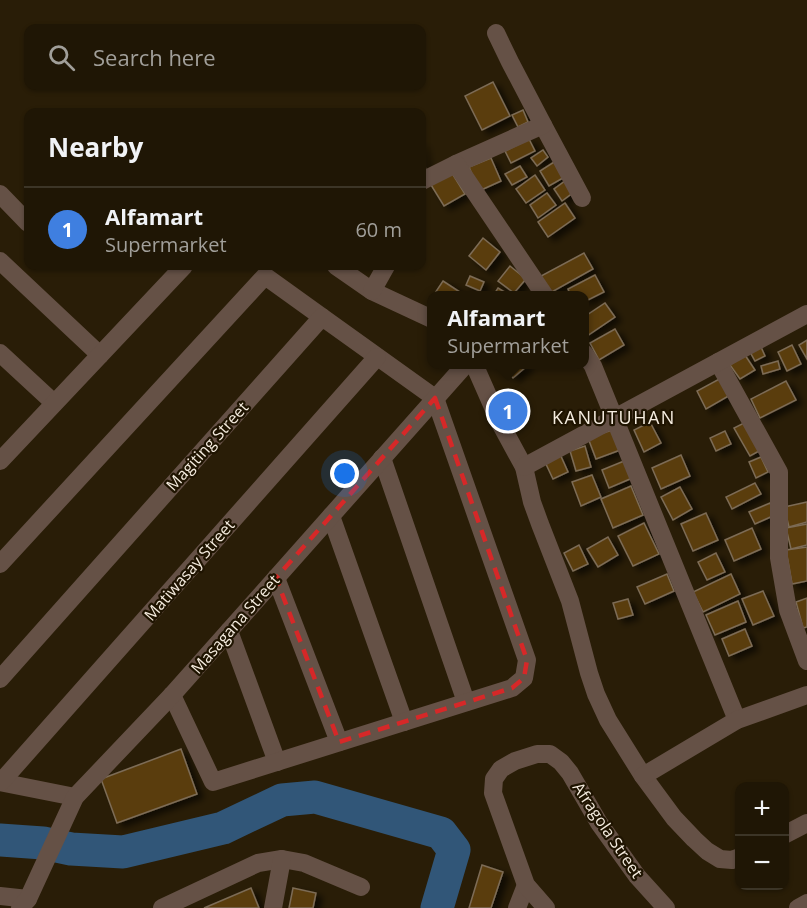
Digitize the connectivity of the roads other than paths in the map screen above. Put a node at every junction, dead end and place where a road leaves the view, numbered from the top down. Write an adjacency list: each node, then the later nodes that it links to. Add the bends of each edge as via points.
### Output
1 (496, 33): 2 (street)
2 (543, 124): 3 (street); 6 (street)
3 (456, 165): 4 (street); 13 (street)
4 (426, 179)
5 (0, 194): 7 (street)
6 (582, 198)
7 (24, 218)
8 (0, 261): 18 (street)
9 (180, 270): 18 (street)
10 (342, 270): 12 (street)
11 (384, 270): 12 (street)
12 (372, 291): 16 (street)
13 (542, 291)
14 (807, 314): 21 (street)
15 (322, 317): 19 (street); 31 (street, via 265,276); 35 (street, Magiting Street)
16 (427, 317)
17 (0, 353): 25 (street)
18 (100, 355): 25 (street)
19 (376, 357): 24 (street); 44 (street, Matiwasay Street)
20 (589, 360): 26 (street)
21 (718, 362): 26 (street); 34 (street, via 780,472 779,558 788,610)
22 (461, 369): 24 (street, Masagana Street)
23 (476, 369): 29 (street)
24 (435, 398): 28 (street, Masagana Street); 38 (street, via 527,660 524,678 512,688)
25 (54, 403): 27 (street)
26 (615, 419): 29 (street); 39 (street)
27 (1, 457)
28 (382, 458): 30 (street, Masagana Street); 38 (street)
29 (524, 467): 43 (street, via 596,694 616,735)
30 (331, 516): 32 (street, Masagana Street); 40 (street)
31 (0, 564)
32 (276, 578): 33 (street, Masagana Street); 41 (street)
33 (229, 631): 36 (street, Masagana Street); 42 (street)
34 (807, 661)
35 (0, 679)
36 (172, 695): 42 (street, via 213,782); 45 (street, Masagana Street)
37 (807, 695): 39 (street)
38 (466, 702): 40 (street)
39 (737, 720): 43 (street)
40 (404, 722): 41 (street)
41 (339, 742): 42 (street)
42 (277, 762)
43 (643, 776): 49 (street, via 674,818 707,851 720,859)
44 (0, 782): 45 (street)
45 (75, 797): 53 (street, Masagana Street)
46 (807, 823): 47 (street)
47 (789, 832)
48 (282, 859): 51 (street, via 304,863); 55 (street, via 258,863); 56 (street)
49 (735, 859)
50 (526, 885): 57 (street); 58 (street); 59 (street, Afragola Street, via 493,793 494,779 501,769 515,761 550,754 570,773 599,823)
51 (361, 886)
52 (0, 896): 53 (street)
53 (24, 903)
54 (807, 903): 60 (street)
55 (162, 908)
56 (273, 908)
57 (517, 908)
58 (546, 908)
59 (666, 908)
60 (798, 908)

